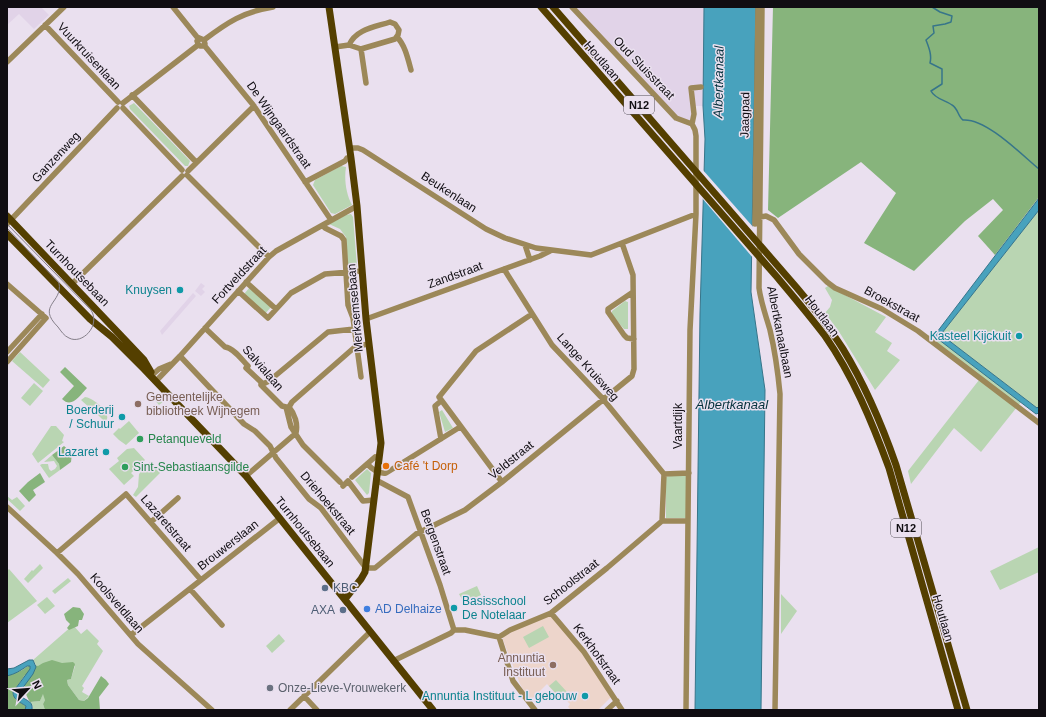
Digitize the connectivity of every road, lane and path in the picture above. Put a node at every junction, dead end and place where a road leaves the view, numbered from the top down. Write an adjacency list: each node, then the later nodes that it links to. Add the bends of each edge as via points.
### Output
1 (64, 7): 10 (street)
2 (172, 7): 12 (street, De Wijngaardstraat)
3 (273, 7): 12 (street, via 255,10 239,17)
4 (329, 7): 14 (main road, Merksemsebaan)
5 (541, 7): 114 (main road, Houtlaan / N12, via 799,303 825,337 849,377 889,468)
6 (553, 7): 115 (main road, Houtlaan / N12, via 775,261 843,349 884,431 902,481)
7 (572, 7): 23 (street, Oud Sluisstraat, via 676,118)
8 (758, 7): 34 (street, Jaagpad)
9 (762, 7): 31 (street, Albertkanaalbaan)
10 (45, 25): 16 (street); 21 (street, Vuurkruisenlaan)
11 (397, 37): 13 (street, via 398,27 390,22 358,32); 15 (street); 17 (street, via 404,47)
12 (201, 42): 20 (street); 22 (street, De Wijngaardstraat)
13 (349, 45): 14 (street); 15 (street)
14 (335, 47): 24 (main road, Merksemsebaan)
15 (361, 48): 18 (street)
16 (7, 62)
17 (411, 70)
18 (366, 82)
19 (701, 87): 23 (street, via 691,88 694,114)
20 (132, 95): 21 (street); 26 (street, Vuurkruisenlaan)
21 (121, 104): 27 (street, Vuurkruisenlaan); 32 (street, Ganzenweg, via 115,106 117,108)
22 (254, 106): 26 (street); 28 (street, De Wijngaardstraat)
23 (692, 124): 30 (street, Vaartdijk, via 696,141)
24 (350, 148): 25 (main road, Merksemsebaan); 38 (street, Beukenlaan, via 363,150 486,229)
25 (351, 158): 28 (street); 29 (main road, Merksemsebaan)
26 (196, 162): 27 (street)
27 (185, 173): 40 (street, Vuurkruisenlaan); 47 (street)
28 (305, 182): 33 (street, De Wijngaardstraat)
29 (357, 206): 33 (street, Fortveldstraat); 43 (main road, Merksemsebaan)
30 (696, 214): 37 (street); 77 (street, Vaartdijk, via 690,330)
31 (760, 217): 69 (street, Broekstraat, via 766,216 774,220 799,254 826,282 882,309 918,331); 113 (street, Albertkanaalbaan, via 759,288 770,332 780,394)
32 (8, 220): 47 (main road, Turnhoutsebaan)
33 (331, 220): 40 (street, Fortveldstraat)
34 (755, 224)
35 (325, 228): 44 (street, Merksemsebaan, via 344,240)
36 (7, 234): 57 (main road, Turnhoutsebaan, via 87,315)
37 (622, 243): 39 (street, via 591,255); 49 (street, Veldstraat, via 632,269)
38 (525, 245): 39 (street); 41 (street)
39 (550, 250): 41 (street, Zandstraat)
40 (269, 257): 45 (street, Fortveldstraat)
41 (530, 260): 42 (street, Zandstraat)
42 (504, 269): 52 (street, Lange Kruisweg); 53 (street, Zandstraat)
43 (362, 271): 44 (street); 53 (main road, Merksemsebaan)
44 (346, 272): 50 (street, via 325,274 291,293); 55 (street, Merksemsebaan, via 348,305)
45 (246, 282): 48 (street, Fortveldstraat); 50 (street)
46 (7, 284): 51 (street)
47 (72, 284): 57 (main road, Turnhoutsebaan)
48 (238, 291): 50 (street, via 268,318); 54 (street, Fortveldstraat)
49 (633, 292): 56 (street, Veldstraat); 56 (street, via 608,309 608,312 624,335)
50 (276, 309)
51 (42, 314): 60 (street); 62 (street, via 46,318)
52 (532, 314): 66 (street, via 476,351); 67 (street, Lange Kruisweg, via 552,345)
53 (366, 319): 58 (main road, Merksemsebaan)
54 (204, 328): 61 (street, Fortveldstraat); 65 (street, Salvialaan, via 248,366 246,368 261,382)
55 (354, 329): 59 (street, Merksemsebaan); 65 (street, via 328,332)
56 (634, 339): 67 (street, Veldstraat, via 632,376)
57 (124, 344): 64 (main road, Turnhoutsebaan)
58 (369, 344): 59 (street); 76 (main road, Merksemsebaan, via 381,443)
59 (356, 346): 63 (street, Merksemsebaan); 68 (street)
60 (7, 352)
61 (180, 356): 64 (street, Fortveldstraat, via 172,364 159,369); 73 (street, Driehoekstraat, via 244,424 270,446)
62 (7, 362)
63 (361, 377)
64 (154, 379): 79 (main road, Turnhoutsebaan)
65 (261, 386): 68 (street, Salvialaan, via 282,406)
66 (440, 399): 70 (street); 72 (street, via 435,407)
67 (603, 399): 78 (street, Lange Kruisweg); 82 (street, Veldstraat)
68 (288, 407): 71 (street, via 293,411)
69 (1039, 423)
70 (460, 427): 72 (street); 82 (street)
71 (296, 433): 73 (street); 84 (street, via 303,445 341,484 348,481 363,501)
72 (441, 439): 76 (street, via 386,473)
73 (273, 452): 79 (street); 92 (street, Driehoekstraat, via 306,495 321,508)
74 (375, 457): 75 (street)
75 (367, 464): 76 (street, via 372,470); 80 (street)
76 (377, 471): 81 (main road, Merksemsebaan)
77 (689, 472): 78 (street); 88 (street, Vaartdijk)
78 (664, 474): 87 (street)
79 (246, 476): 86 (main road, Turnhoutsebaan)
80 (352, 477)
81 (376, 480): 84 (main road, Merksemsebaan); 90 (street, Bergenstraat, via 408,497)
82 (502, 482): 90 (street, Veldstraat, via 465,510)
83 (178, 498): 89 (street)
84 (374, 500): 92 (main road, Merksemsebaan)
85 (7, 508): 91 (street, Koolsveldlaan)
86 (280, 518): 93 (street, Brouwerslaan); 95 (main road, Turnhoutsebaan)
87 (662, 521): 88 (street); 96 (street, Schoolstraat)
88 (688, 521): 112 (street, Vaartdijk)
89 (151, 522): 91 (street, Lazaretstraat, via 126,494); 93 (street, Lazaretstraat)
90 (420, 531): 92 (street, Veldstraat, via 375,568); 98 (street, Bergenstraat)
91 (57, 553): 100 (street, Koolsveldlaan)
92 (366, 568): 95 (main road, Merksemsebaan, via 364,575)
93 (201, 580): 94 (street, Brouwerslaan)
94 (190, 589): 97 (street); 100 (street, Brouwerslaan)
95 (344, 600): 99 (main road, Turnhoutsebaan)
96 (551, 613): 101 (street, Schoolstraat); 104 (street, Kerkhofstraat, via 584,652)
97 (222, 625)
98 (454, 630): 101 (street); 102 (street)
99 (370, 632): 102 (main road, Turnhoutsebaan); 103 (street)
100 (131, 635): 105 (street, Koolsveldlaan)
101 (499, 637): 109 (street, via 513,681)
102 (393, 661): 108 (main road, Turnhoutsebaan)
103 (304, 696): 106 (street); 107 (street)
104 (617, 701): 110 (street); 111 (street, Kerkhofstraat)
105 (212, 710)
106 (290, 710)
107 (317, 710)
108 (433, 710)
109 (535, 710)
110 (607, 710)
111 (622, 710)
112 (686, 710)
113 (775, 710)
114 (958, 710)
115 (966, 710)

